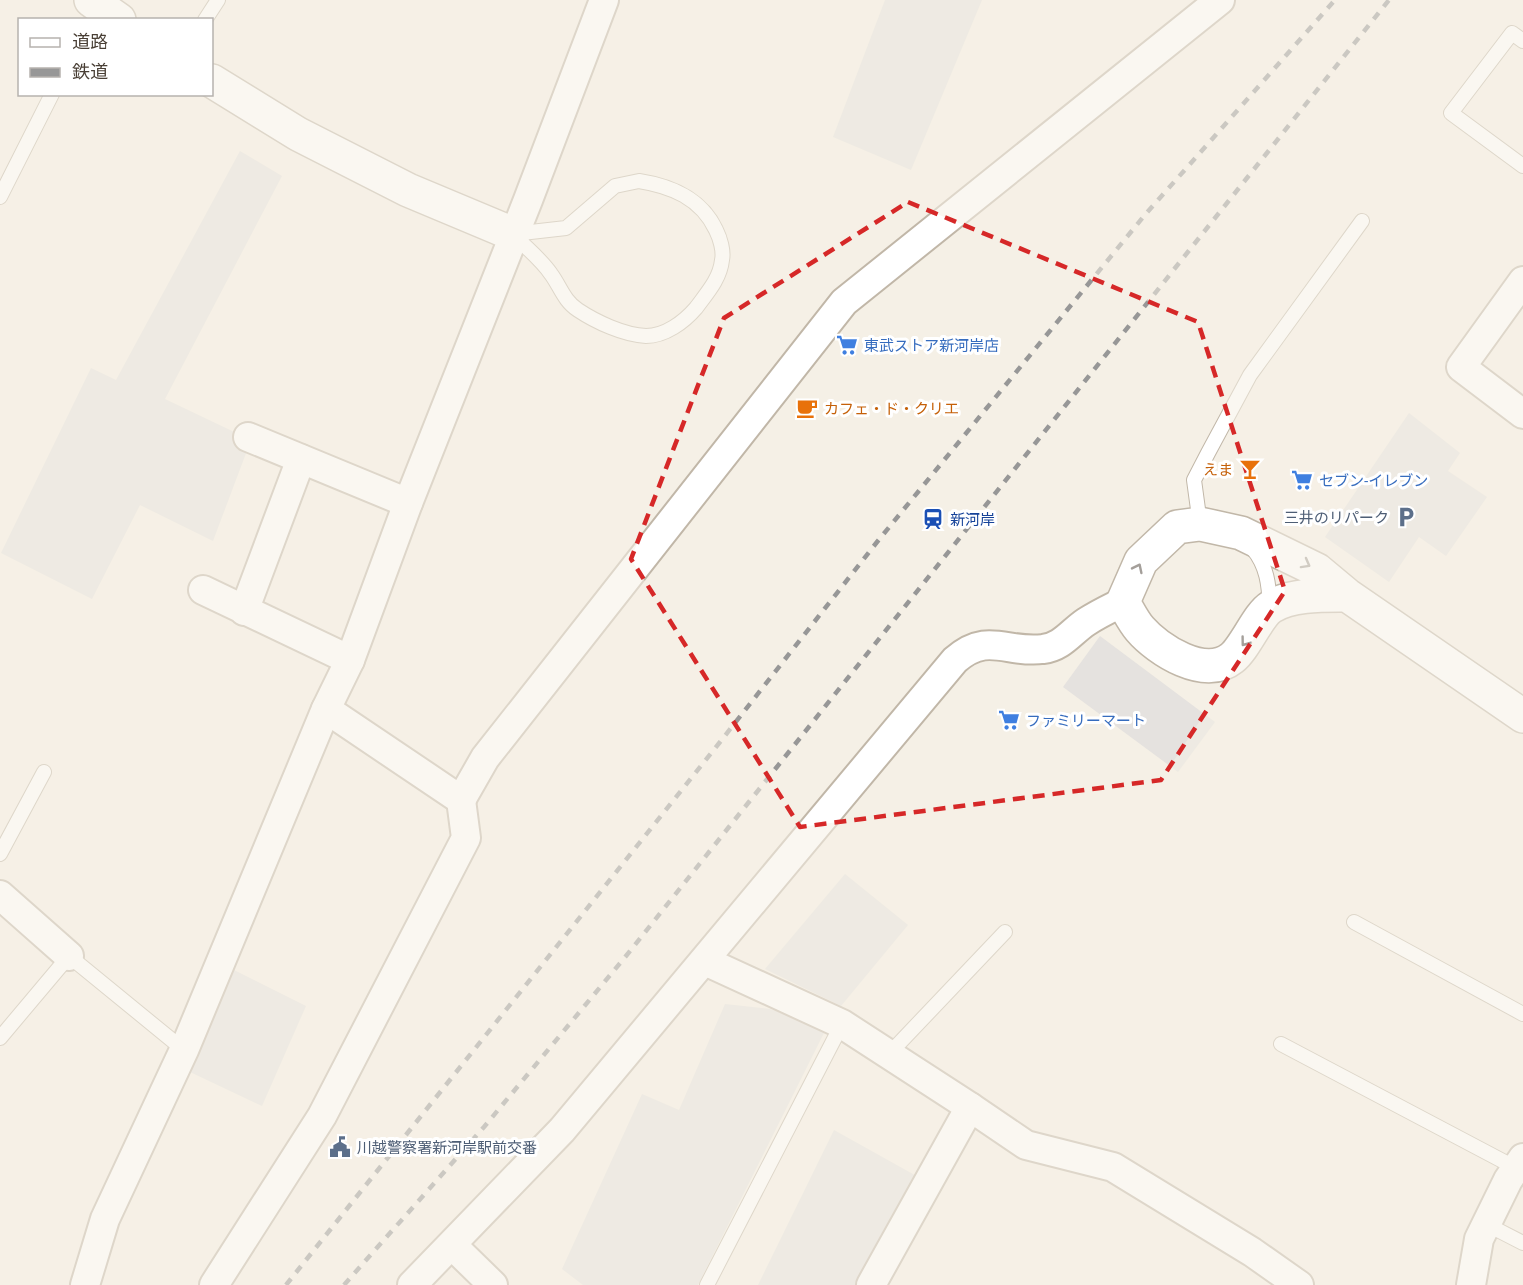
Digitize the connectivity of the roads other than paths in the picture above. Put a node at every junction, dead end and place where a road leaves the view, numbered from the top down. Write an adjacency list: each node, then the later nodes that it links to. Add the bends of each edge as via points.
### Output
1 (218, 0): 5 (lane)
2 (604, 0): 12 (street)
3 (1220, 0): 4 (street)
4 (1194, 11): 29 (street, via 844,302 485,759)
5 (206, 18)
6 (1523, 41): 9 (lane, via 1512,33 1451,113)
7 (213, 82): 12 (street, via 298,135 408,190)
8 (50, 96): 10 (lane)
9 (1523, 166)
10 (0, 197)
11 (1362, 221): 18 (lane, via 1250,375 1208,453 1194,480)
12 (513, 234): 12 (lane, via 566,228 615,186 639,181 661,185 694,201 710,216 720,239 722,260 714,285 691,313 669,331 648,336 627,333 576,309 552,274); 17 (street)
13 (1523, 281): 14 (street, via 1461,367)
14 (1523, 414)
15 (248, 437): 16 (street)
16 (301, 459): 17 (street); 24 (street)
17 (408, 503): 25 (street)
18 (1200, 524): 19 (street); 22 (street, one-way to 18, via 1141,561 1177,528)
19 (1241, 533): 21 (street, one-way to 21, via 1317,570); 23 (lane, via 1262,559)
20 (203, 590): 24 (street)
21 (1347, 595): 23 (street, via 1296,598); 27 (street)
22 (1123, 602): 23 (street, one-way to 22, via 1232,658 1216,666 1197,665 1172,656 1139,629); 35 (street, via 1047,649 982,644 960,655)
23 (1270, 608)
24 (244, 611): 25 (street)
25 (350, 660): 26 (street)
26 (326, 709): 29 (street); 40 (street)
27 (1523, 716)
28 (45, 772): 30 (lane)
29 (460, 800): 48 (street, via 466,838 322,1116)
30 (0, 854)
31 (0, 896): 34 (street)
32 (1354, 922): 36 (lane)
33 (1005, 932): 41 (lane)
34 (69, 956): 38 (lane); 40 (lane)
35 (705, 961): 37 (street); 46 (street, via 562,1130)
36 (1523, 1014)
37 (842, 1024): 41 (street); 51 (lane)
38 (0, 1038)
39 (1281, 1044): 43 (lane)
40 (184, 1050): 47 (street, via 105,1219)
41 (889, 1054): 42 (street)
42 (970, 1107): 52 (street); 53 (street, via 1026,1145 1113,1167)
43 (1520, 1163): 44 (street)
44 (1486, 1224): 45 (lane); 54 (street, via 1479,1239)
45 (1523, 1243)
46 (452, 1245): 49 (street); 50 (street)
47 (85, 1285)
48 (214, 1285)
49 (412, 1285)
50 (493, 1285)
51 (707, 1285)
52 (871, 1285)
53 (1299, 1285)
54 (1471, 1285)

